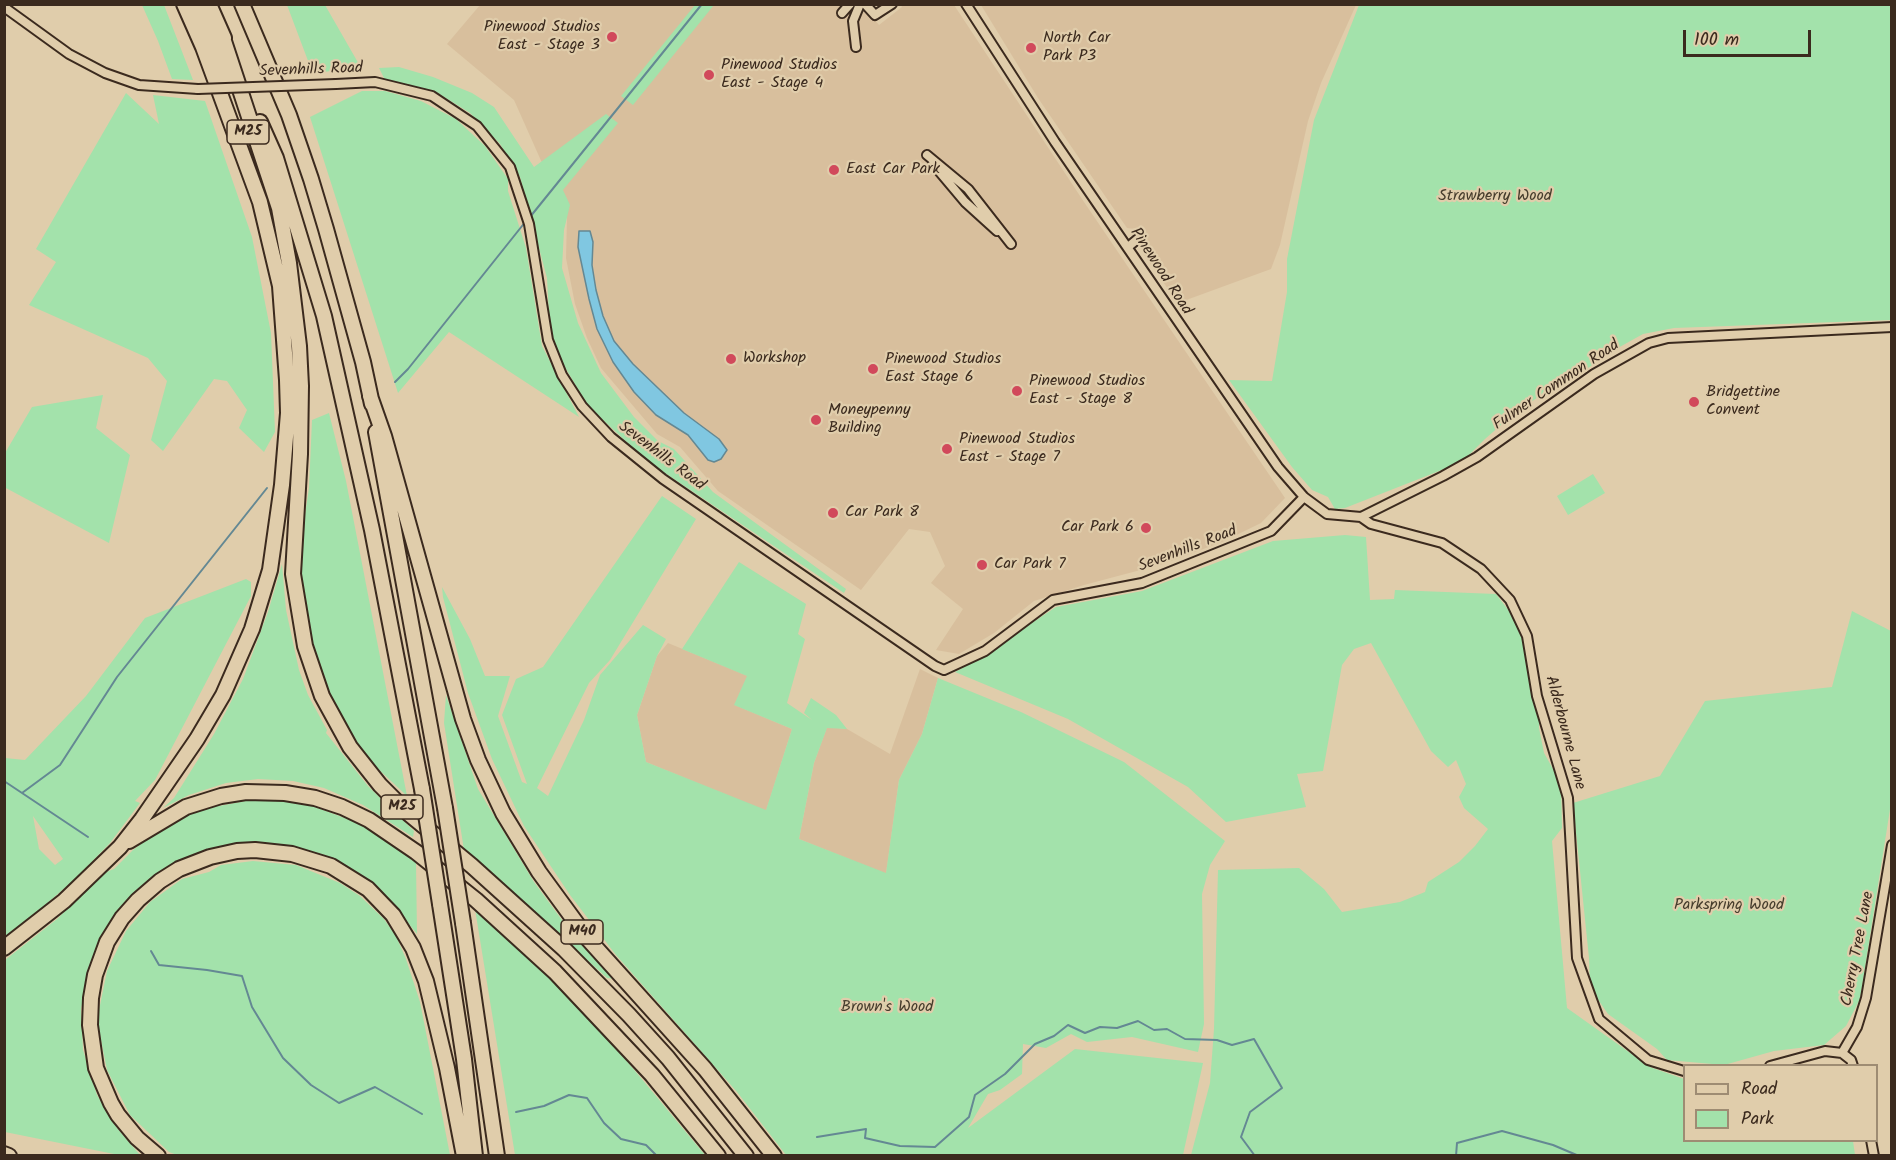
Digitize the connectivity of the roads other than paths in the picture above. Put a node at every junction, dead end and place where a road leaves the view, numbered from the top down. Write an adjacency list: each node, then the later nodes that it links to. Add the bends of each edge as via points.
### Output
1 (184, 4): 23 (highway, M25, via 260,202 280,286 287,380 286,434 270,570 252,629 223,695)
2 (198, 4): 17 (highway, M25, via 267,185)
3 (209, 4): 12 (highway, M25)
4 (242, 4): 19 (highway, M25, via 289,115 311,179)
5 (850, 4): 11 (street)
6 (860, 4): 13 (street, via 853,21)
7 (865, 4): 8 (street, via 875,15)
8 (892, 4)
9 (966, 4): 16 (street, Pinewood Road)
10 (4, 7): 20 (street, Sevenhills Road, bridge, via 69,54 114,77 147,87 198,89 375,82 432,96 477,126 510,167 527,214 548,340 562,375 582,406 610,437 663,478 944,670 985,651 1053,600 1142,583 1271,531)
11 (842, 13)
12 (221, 32): 17 (highway, M25, via 279,208); 33 (highway, M25, bridge, via 276,159 324,316 372,530 422,789)
13 (856, 47)
14 (927, 155): 14 (street, via 968,189 1011,244 966,202)
15 (1140, 237): 16 (street)
16 (1128, 247): 20 (street, Pinewood Road, via 1271,458)
17 (289, 263): 36 (highway, M25, via 301,386 293,574 305,646 333,718 380,785 564,949 668,1059)
18 (1892, 327): 21 (street, Fulmer Common Road, via 1668,338 1649,343 1594,374 1477,457)
19 (370, 396): 34 (highway, M25, bridge, via 445,808); 37 (highway, M40, via 463,719 503,813 539,872 588,939 705,1069)
20 (1304, 497): 21 (street, Pinewood Road, via 1327,514)
21 (1361, 517): 28 (street, Alderbourne Lane, via 1371,524 1442,543 1481,569 1510,600 1527,636 1538,696 1568,798 1577,958 1599,1019 1648,1060)
22 (1892, 845): 25 (street, Cherry Tree Lane, via 1866,998 1857,1027)
23 (120, 847): 24 (highway, M25, via 37,925); 35 (highway, M25, via 176,811 228,794 294,794 354,812 416,852 547,965 652,1075)
24 (4, 948)
25 (1842, 1053): 26 (street, via 1825,1051); 27 (street)
26 (1774, 1064)
27 (1853, 1064)
28 (1683, 1071)
29 (4, 1154): 30 (highway)
30 (9, 1155)
31 (158, 1155): 32 (highway, via 118,1114 96,1068 90,1025 95,975 107,942 122,918 160,881 210,857 255,850 301,855 331,866 368,889 393,915 413,948 426,981)
32 (464, 1155)
33 (475, 1155)
34 (497, 1155)
35 (718, 1155)
36 (746, 1155)
37 (774, 1155)

